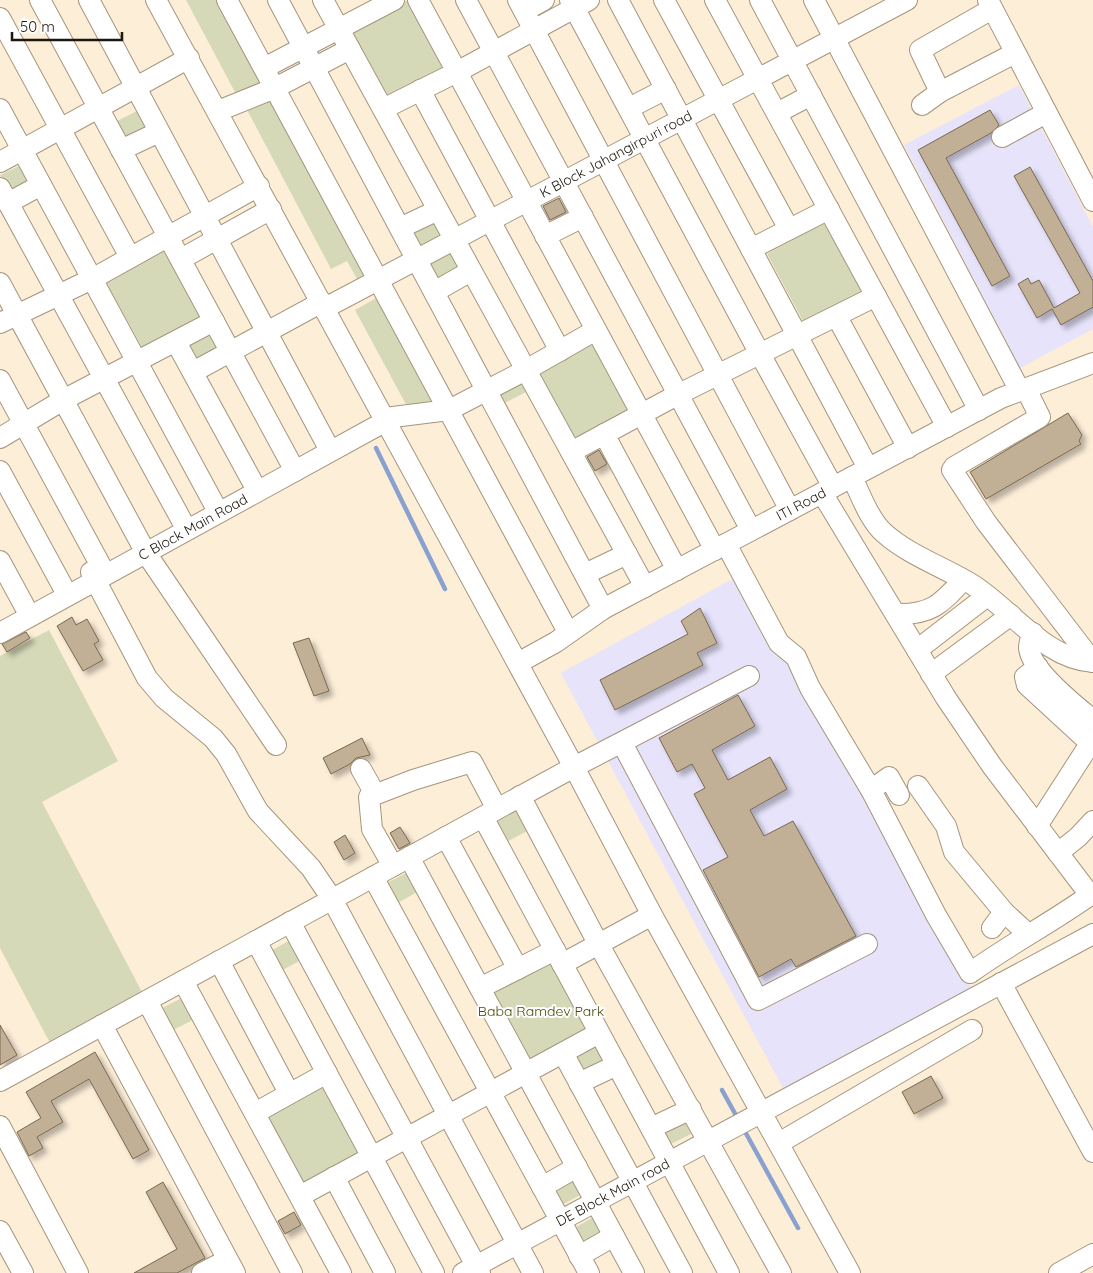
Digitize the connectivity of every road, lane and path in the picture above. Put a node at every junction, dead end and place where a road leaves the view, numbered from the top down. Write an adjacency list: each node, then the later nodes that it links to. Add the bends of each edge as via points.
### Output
1 (40, 0): 42 (street)
2 (89, 0): 34 (street)
3 (156, 0): 28 (street)
4 (227, 0): 30 (street)
5 (278, 0): 24 (street)
6 (323, 0): 21 (street)
7 (418, 0): 32 (street)
8 (466, 0): 26 (street)
9 (544, 0): 19 (street)
10 (618, 0): 36 (street)
11 (666, 0): 40 (street)
12 (715, 0): 33 (street)
13 (760, 0): 29 (street)
14 (815, 0): 23 (street)
15 (907, 0): 23 (street, K Block Jahangirpuri road)
16 (578, 2): 22 (street); 43 (street)
17 (381, 3): 21 (street)
18 (990, 4): 27 (street); 38 (street, via 920,50)
19 (521, 5): 22 (street)
20 (0, 18): 50 (street)
21 (339, 29): 24 (street); 25 (street)
22 (533, 29): 26 (street); 56 (street)
23 (834, 38): 29 (street, K Block Jahangirpuri road); 106 (street)
24 (303, 47): 30 (street); 31 (street)
25 (350, 49): 31 (street); 45 (street)
26 (494, 51): 32 (street); 58 (street)
27 (1015, 53): 38 (street); 48 (street)
28 (189, 58): 34 (street); 46 (street)
29 (792, 60): 33 (street, K Block Jahangirpuri road); 39 (street)
30 (264, 68): 35 (street)
31 (314, 68): 35 (street); 70 (street)
32 (457, 72): 37 (street); 62 (street)
33 (758, 79): 40 (street, K Block Jahangirpuri road); 47 (street)
34 (136, 88): 42 (street); 51 (street)
35 (274, 88): 46 (street); 82 (street)
36 (666, 89): 43 (street); 49 (street)
37 (420, 90): 45 (street); 69 (street)
38 (940, 92): 41 (street)
39 (811, 95): 47 (street); 110 (street)
40 (718, 100): 49 (street, K Block Jahangirpuri road); 71 (street)
41 (922, 106)
42 (98, 108): 50 (street); 55 (street)
43 (629, 108): 53 (street)
44 (0, 109): 54 (street)
45 (383, 109): 66 (street)
46 (218, 111): 60 (street)
47 (776, 112): 65 (street)
48 (1046, 113): 52 (street); 63 (street)
49 (682, 119): 53 (street, K Block Jahangirpuri road); 76 (street)
50 (60, 129): 54 (street); 77 (street)
51 (159, 132): 55 (street); 67 (street)
52 (1002, 137)
53 (645, 139): 56 (street, K Block Jahangirpuri road); 97 (street)
54 (22, 150): 57 (street); 59 (street)
55 (121, 150): 72 (street)
56 (604, 160): 58 (street, K Block Jahangirpuri road); 102 (street)
57 (0, 162)
58 (564, 182): 62 (street, K Block Jahangirpuri road); 68 (street)
59 (41, 185): 61 (street); 81 (street)
60 (259, 186): 64 (street); 67 (street)
61 (4, 196): 85 (street)
62 (527, 201): 69 (street, K Block Jahangirpuri road); 73 (street)
63 (1093, 201)
64 (271, 209): 74 (street); 87 (street)
65 (829, 209): 71 (street); 86 (street)
66 (438, 210): 70 (street); 75 (street)
67 (205, 216): 72 (street); 74 (street)
68 (583, 217): 73 (street); 107 (street)
69 (490, 221): 75 (street, K Block Jahangirpuri road); 95 (street)
70 (400, 228): 79 (street)
71 (789, 229): 76 (street)
72 (168, 236): 77 (street); 78 (street)
73 (545, 236): 91 (street)
74 (217, 239): 78 (street); 92 (street)
75 (454, 240): 79 (street, K Block Jahangirpuri road); 80 (street)
76 (751, 249): 93 (street)
77 (130, 257): 81 (street)
78 (180, 259): 90 (street)
79 (417, 260): 82 (street, K Block Jahangirpuri road); 84 (street)
80 (471, 271): 84 (street); 100 (street)
81 (92, 279): 85 (street); 98 (street)
82 (378, 280): 87 (street, K Block Jahangirpuri road); 109 (street)
83 (0, 283): 89 (street)
84 (434, 292): 105 (street)
85 (58, 295): 89 (street); 104 (street)
86 (876, 296): 88 (street); 114 (street)
87 (323, 305): 92 (street, K Block Jahangirpuri road); 112 (street)
88 (837, 317): 93 (street); 118 (street)
89 (9, 319): 108 (street)
90 (214, 322): 94 (street); 96 (street)
91 (596, 330): 95 (street); 111 (street)
92 (267, 332): 96 (street, K Block Jahangirpuri road); 117 (street)
93 (798, 337): 97 (street); 122 (street)
94 (176, 342): 98 (street); 101 (street)
95 (560, 351): 100 (street)
96 (231, 352): 101 (street, K Block Jahangirpuri road); 120 (street)
97 (760, 354): 102 (street); 124 (street)
98 (138, 363): 104 (street); 125 (street)
99 (1093, 363): 106 (street, ITI Road)
100 (526, 370): 105 (street); 119 (street)
101 (193, 372): 123 (street)
102 (719, 375): 107 (street); 126 (street)
103 (0, 380): 113 (street)
104 (104, 380): 108 (street); 127 (street)
105 (487, 390): 109 (street); 135 (street)
106 (1023, 390): 110 (street, ITI Road); 147 (street, via 1040,417 952,470 986,522 1093,662 1069,658)
107 (677, 395): 111 (street); 128 (street)
108 (63, 400): 113 (street); 130 (street)
109 (449, 410): 112 (street); 146 (street)
110 (979, 410): 114 (street, ITI Road)
111 (642, 414): 115 (street); 129 (street)
112 (384, 417): 117 (street, C Block Main Road); 120 (street, C Block Main Road); 149 (street)
113 (25, 425): 116 (street); 134 (street)
114 (947, 427): 118 (street, ITI Road)
115 (604, 434): 119 (street); 133 (street)
116 (0, 438)
117 (326, 443): 120 (street, C Block Main Road)
118 (908, 448): 122 (street, ITI Road)
119 (571, 452): 131 (street)
120 (293, 466): 123 (street, C Block Main Road); 130 (street, C Block Main Road)
121 (0, 471): 137 (street)
122 (860, 473): 124 (street, ITI Road); 136 (street, via 871,516 883,532 900,546)
123 (253, 482): 125 (street, C Block Main Road)
124 (828, 490): 126 (street, ITI Road); 142 (street)
125 (214, 504): 127 (street, C Block Main Road)
126 (790, 510): 128 (street, ITI Road)
127 (182, 521): 130 (street, C Block Main Road)
128 (751, 530): 129 (street, ITI Road)
129 (720, 547): 133 (street, ITI Road); 160 (street, via 779,644 796,656 810,688)
130 (143, 548): 134 (street, C Block Main Road); 156 (street)
131 (626, 554): 135 (street); 138 (street)
132 (0, 561): 140 (street)
133 (677, 570): 138 (street, ITI Road)
134 (96, 573): 137 (street, C Block Main Road); 145 (street, C Block Main Road); 172 (street, via 147,678 164,698 214,738 258,811 311,868)
135 (585, 574): 141 (street)
136 (963, 580): 139 (street); 142 (street, via 937,606 912,614)
137 (63, 587): 140 (street, C Block Main Road)
138 (645, 587): 141 (street, ITI Road)
139 (987, 596): 143 (street); 148 (street)
140 (25, 607): 144 (street, C Block Main Road)
141 (604, 609): 146 (street, ITI Road)
142 (896, 614): 148 (street)
143 (1011, 615): 147 (street); 151 (street)
144 (0, 621)
145 (0, 632)
146 (568, 632): 149 (street, ITI Road)
147 (1033, 633): 150 (street, via 1029,650)
148 (917, 650): 151 (street)
149 (518, 663): 157 (street)
150 (1038, 667): 153 (street); 154 (street, via 1025,677 1027,685)
151 (931, 674): 166 (street)
152 (749, 676): 155 (street)
153 (1093, 720)
154 (1091, 741): 166 (street)
155 (622, 743): 157 (street); 178 (street, via 758,1000)
156 (276, 745)
157 (574, 767): 162 (street); 173 (street)
158 (361, 769): 161 (street)
159 (918, 786): 175 (street, via 946,826 954,852 1004,915)
160 (872, 790): 163 (street, via 889,777); 175 (street, via 970,973 995,952)
161 (376, 794): 164 (street, via 472,762); 169 (street, via 369,797 372,830)
162 (520, 796): 164 (street); 179 (street)
163 (898, 796)
164 (490, 813): 167 (street); 180 (street)
165 (1093, 820): 168 (street)
166 (1036, 826): 168 (street)
167 (446, 837): 169 (street); 182 (street)
168 (1058, 853): 171 (street)
169 (401, 862): 170 (street); 185 (street)
170 (373, 877): 172 (street); 196 (street)
171 (1091, 894): 175 (street, via 1068,912)
172 (332, 899): 174 (street); 201 (street)
173 (652, 915): 179 (street); 199 (street)
174 (290, 922): 177 (street); 204 (street)
175 (1028, 934)
176 (1093, 934): 184 (street, DE Block Main road)
177 (256, 941): 181 (street); 192 (street)
178 (866, 944)
179 (599, 945): 180 (street); 198 (street)
180 (558, 957): 182 (street); 189 (street)
181 (218, 962): 183 (street); 197 (street)
182 (518, 969): 185 (street)
183 (184, 981): 186 (street); 200 (street)
184 (1000, 983): 199 (street, DE Block Main road); 207 (street)
185 (480, 988): 193 (street)
186 (147, 1001): 187 (street); 228 (street)
187 (102, 1025): 194 (street); 222 (street)
188 (972, 1030): 206 (street)
189 (599, 1033): 190 (street); 191 (street)
190 (563, 1053): 193 (street); 195 (street)
191 (617, 1065): 195 (street); 203 (street)
192 (326, 1073): 197 (street); 208 (street)
193 (526, 1073): 196 (street); 210 (street)
194 (0, 1081)
195 (580, 1083): 212 (street)
196 (490, 1092): 201 (street); 213 (street)
197 (289, 1093): 200 (street)
198 (691, 1109): 203 (street); 205 (street)
199 (762, 1111): 205 (street, DE Block Main road); 206 (street)
200 (254, 1113): 214 (street)
201 (448, 1115): 204 (street); 219 (street)
202 (0, 1126): 226 (street)
203 (651, 1128): 209 (street)
204 (407, 1138): 208 (street); 223 (street)
205 (708, 1140): 209 (street, DE Block Main road); 224 (street)
206 (779, 1143): 236 (street)
207 (1093, 1152)
208 (372, 1157): 211 (street); 231 (street)
209 (669, 1161): 212 (street, DE Block Main road); 235 (street)
210 (577, 1167): 213 (street); 215 (street)
211 (334, 1177): 214 (street); 230 (street)
212 (632, 1181): 215 (street, DE Block Main road); 234 (street)
213 (542, 1187): 216 (street)
214 (300, 1196): 229 (street)
215 (595, 1201): 216 (street, DE Block Main road); 218 (street)
216 (560, 1220): 219 (street, DE Block Main road); 221 (street)
217 (0, 1231): 225 (street)
218 (614, 1236): 221 (street); 233 (street)
219 (517, 1244): 223 (street, DE Block Main road); 232 (street)
220 (1093, 1254): 237 (street)
221 (584, 1264)
222 (231, 1266): 227 (street)
223 (473, 1271)
224 (776, 1271)
225 (23, 1273)
226 (78, 1273)
227 (202, 1273)
228 (292, 1273)
229 (341, 1273)
230 (385, 1273)
231 (434, 1273)
232 (533, 1273)
233 (634, 1273)
234 (682, 1273)
235 (729, 1273)
236 (850, 1273)
237 (1059, 1273)

